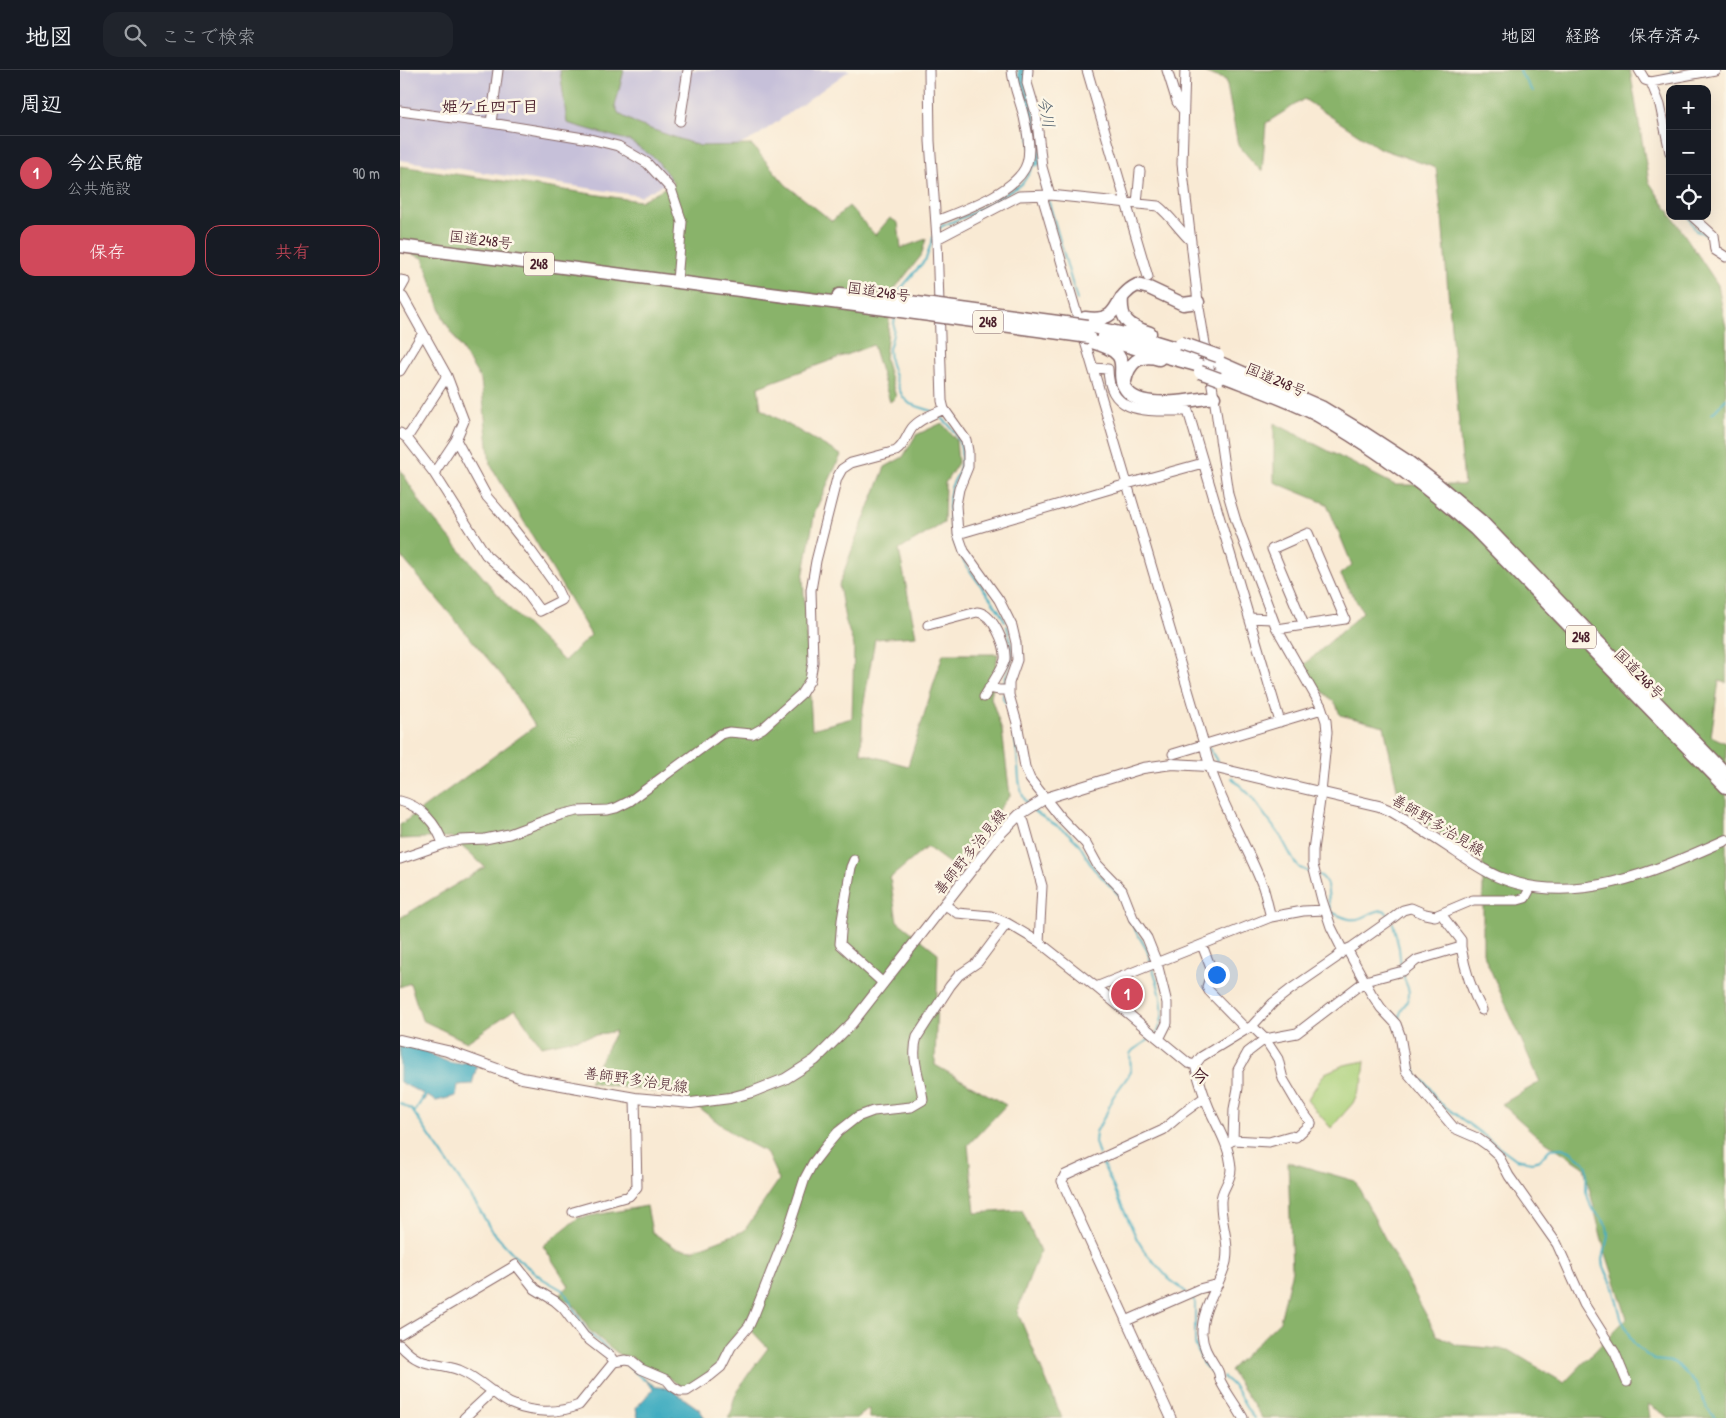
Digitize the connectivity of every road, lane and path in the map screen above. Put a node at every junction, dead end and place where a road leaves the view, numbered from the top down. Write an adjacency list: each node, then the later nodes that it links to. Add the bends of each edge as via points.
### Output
1 (498, 70): 15 (street)
2 (688, 70): 14 (street)
3 (929, 70): 22 (street)
4 (1012, 70): 22 (street, via 1028,138 1027,165 1010,185)
5 (1028, 70): 18 (street, via 1027,83 1036,113)
6 (1086, 70): 19 (street)
7 (1167, 70): 12 (street, via 1176,102)
8 (1185, 70): 12 (street)
9 (1639, 70): 11 (street, via 1645,80)
10 (1715, 70): 11 (street)
11 (1651, 82): 16 (street)
12 (1183, 110): 24 (street, via 1182,164)
13 (400, 111): 15 (street)
14 (680, 121)
15 (491, 123): 29 (street, via 590,139 618,146 647,162 671,189 682,222)
16 (1666, 133)
17 (1140, 170): 20 (street)
18 (1046, 195): 19 (street); 23 (street, via 1015,197); 38 (street)
19 (1127, 203): 20 (street); 27 (street)
20 (1137, 204): 24 (street, via 1158,206)
21 (1696, 220): 26 (street, via 1712,235 1715,250)
22 (936, 224): 23 (street)
23 (937, 239): 44 (street, via 942,401)
24 (1191, 241): 33 (street)
25 (400, 246): 29 (highway, 国道248号 / 248)
26 (1726, 257)
27 (1148, 277)
28 (400, 280): 30 (street, via 405,281)
29 (678, 281): 34 (highway, 国道248号 / 248)
30 (400, 290)
31 (400, 295): 36 (street)
32 (1122, 297): 33 (highway, via 1137,285 1183,304); 35 (highway, via 1110,315); 37 (highway, bridge, via 1122,314 1126,321 1141,330 1181,343)
33 (1198, 302): 43 (street)
34 (886, 304): 35 (highway, 国道248号 / 248, bridge, via 1072,334); 35 (highway, 国道248号 / 248, bridge, via 1043,313)
35 (1088, 331): 37 (highway, 国道248号 / 248, via 1139,336 1195,354); 39 (highway, 国道248号 / 248, via 1102,339); 42 (highway, via 1118,355 1122,362)
36 (423, 333): 40 (street); 41 (street)
37 (1220, 367): 39 (highway, 国道248号 / 248); 65 (highway, 国道248号 / 248, via 1321,407 1407,461 1437,484 1481,521); 66 (highway, 国道248号 / 248, via 1359,441 1432,492 1475,529)
38 (1097, 368): 47 (street, via 1108,369 1115,395 1135,410 1188,411); 49 (street)
39 (1200, 369): 42 (highway, via 1153,358 1139,360 1132,363)
40 (400, 372)
41 (447, 376): 45 (street); 46 (street, via 464,421)
42 (1124, 386): 43 (highway, via 1140,399 1155,401)
43 (1214, 397): 52 (street, via 1228,494)
44 (938, 412): 50 (street, via 960,430 968,451 968,467 956,505); 72 (street, via 912,428 901,448 851,463 840,473 816,561 812,590 812,675 806,688 763,728 752,734 721,734 616,808 576,811 510,834)
45 (404, 436): 48 (street)
46 (456, 440): 48 (street); 48 (street, via 487,497 537,559 562,600 540,612 523,588 486,555)
47 (1203, 463): 49 (street); 51 (street)
48 (434, 473)
49 (1131, 482): 50 (street); 62 (street)
50 (958, 534): 57 (street, via 964,551 1006,612 1016,643)
51 (1249, 618): 52 (street); 61 (street)
52 (1272, 618): 55 (street)
53 (928, 625): 56 (street, via 982,612 994,623)
54 (1304, 625): 54 (street, via 1345,619 1308,533 1272,549); 55 (street)
55 (1277, 629): 60 (street)
56 (1005, 660): 57 (street); 58 (street)
57 (1016, 663): 58 (street)
58 (1001, 690): 59 (street); 68 (street, via 1017,723 1025,767 1030,779)
59 (984, 697)
60 (1322, 709): 61 (street); 67 (street, via 1328,732)
61 (1280, 722): 62 (street)
62 (1208, 743): 63 (street); 64 (street)
63 (1173, 754)
64 (1208, 766): 67 (main road, 善師野多治見線); 68 (main road, 善師野多治見線, via 1150,766); 79 (street, via 1263,888)
65 (1723, 770)
66 (1726, 787)
67 (1321, 794): 75 (main road, 善師野多治見線, via 1391,811 1481,868); 77 (street, via 1313,865)
68 (1046, 798): 70 (main road, 善師野多治見線); 85 (street, via 1086,844 1097,864 1122,890 1133,918 1147,938)
69 (400, 801): 72 (street, via 424,814 439,831)
70 (1026, 810): 76 (main road, 善師野多治見線, via 997,838); 81 (street, via 1024,822 1042,886)
71 (1726, 840): 75 (main road, 善師野多治見線, via 1667,866 1613,882 1569,890)
72 (443, 844): 73 (street)
73 (400, 859)
74 (854, 860): 87 (street, via 840,944)
75 (1531, 887): 78 (street, via 1525,898 1473,900)
76 (945, 906): 80 (street, via 957,912 981,914); 87 (main road, 善師野多治見線)
77 (1325, 910): 79 (street); 84 (street)
78 (1441, 914): 83 (street, via 1462,940); 84 (street, via 1425,914 1411,908 1403,910)
79 (1271, 917): 82 (street)
80 (1007, 923): 81 (street); 103 (street, via 978,962 950,986 917,1037 916,1065 923,1100 911,1107 873,1111 857,1117 838,1132 813,1163 754,1315 721,1367 693,1388 680,1391 667,1380 631,1361)
81 (1039, 942): 88 (street)
82 (1202, 944): 85 (street); 90 (street, via 1212,970 1207,987 1209,991)
83 (1461, 947): 86 (street, via 1417,960 1403,971); 89 (street, via 1466,972)
84 (1345, 950): 86 (street); 90 (street, via 1273,1003)
85 (1154, 964): 88 (street); 91 (street, via 1167,1003 1167,1023)
86 (1364, 981): 92 (street, via 1297,1033); 104 (street, via 1396,1024 1406,1071 1454,1128 1492,1149 1546,1227 1584,1304 1615,1353)
87 (883, 983): 96 (main road, 善師野多治見線, via 828,1048 785,1079 752,1092 709,1101 691,1103)
88 (1096, 987): 91 (street)
89 (1482, 1010)
90 (1249, 1027): 92 (street); 94 (street, via 1201,1057)
91 (1159, 1038): 94 (street, via 1188,1063)
92 (1265, 1039): 97 (street, via 1248,1052 1238,1070); 97 (street, via 1278,1060 1283,1079 1311,1123 1296,1137 1269,1142)
93 (400, 1040): 96 (main road, 善師野多治見線, via 447,1050 522,1078)
94 (1195, 1065): 95 (street)
95 (1205, 1097): 97 (street); 100 (street, via 1163,1130 1066,1175 1062,1181)
96 (635, 1098): 98 (street, via 637,1186 634,1192)
97 (1230, 1142): 99 (street, via 1231,1169 1221,1201 1228,1245)
98 (573, 1212)
99 (1218, 1284): 100 (street); 108 (street, via 1206,1312 1202,1334 1206,1352)
100 (1126, 1321): 107 (street)
101 (400, 1334): 103 (street, via 516,1265 534,1290 556,1301 584,1336)
102 (400, 1345): 105 (street, via 412,1358 460,1370)
103 (619, 1361): 105 (street, via 597,1381 582,1402 572,1408 527,1410 501,1399)
104 (1627, 1382)
105 (493, 1391): 106 (street)
106 (464, 1418)
107 (1171, 1418)
108 (1243, 1418)

